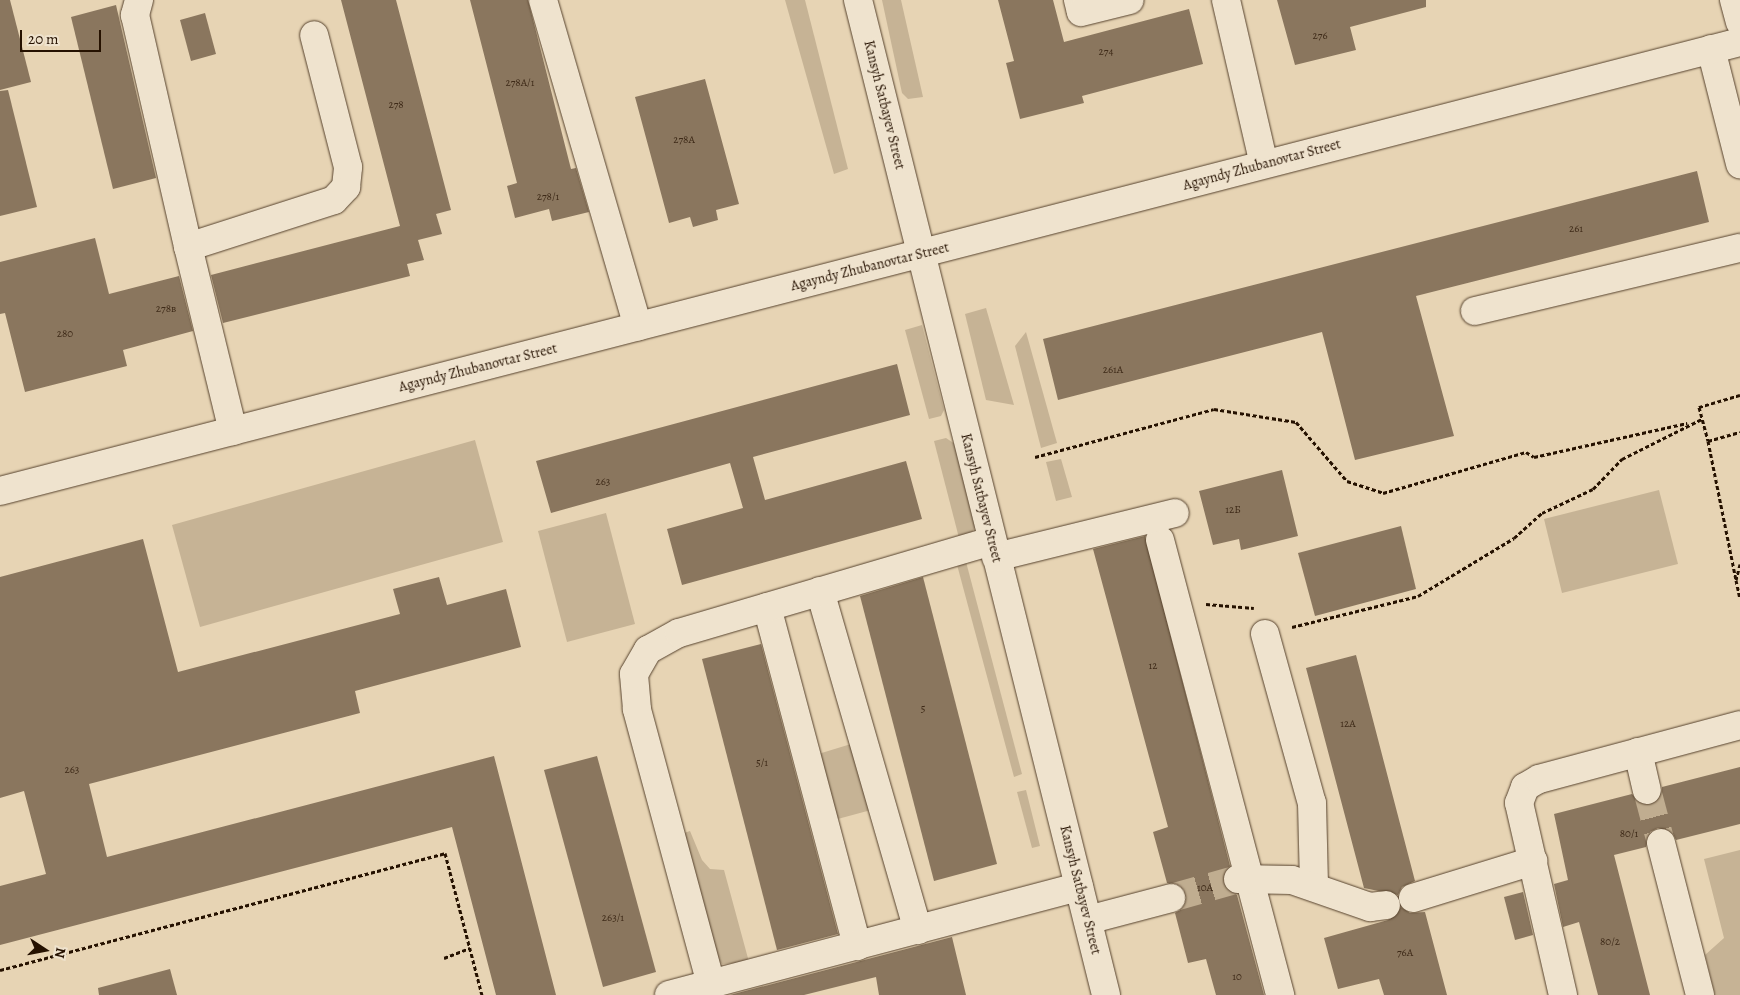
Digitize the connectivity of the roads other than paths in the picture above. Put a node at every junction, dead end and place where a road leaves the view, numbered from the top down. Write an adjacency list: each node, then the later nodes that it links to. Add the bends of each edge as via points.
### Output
1 (139, 0): 14 (street, via 135,15)
2 (543, 0): 18 (street)
3 (858, 0): 16 (street, Kansyh Satbayev Street)
4 (1078, 0): 5 (street, via 1081,12)
5 (1130, 0)
6 (1226, 0): 12 (street)
7 (1734, 0): 8 (street)
8 (1740, 22)
9 (314, 35): 14 (street, via 348,167 346,187 334,200)
10 (1740, 42): 11 (street, Agayndy Zhubanovtar Street)
11 (1711, 49): 12 (street, Agayndy Zhubanovtar Street); 13 (street)
12 (1264, 164): 16 (street, Agayndy Zhubanovtar Street)
13 (1740, 164)
14 (188, 247): 19 (street)
15 (1740, 248): 17 (street)
16 (920, 253): 18 (street, Agayndy Zhubanovtar Street); 23 (street, Kansyh Satbayev Street)
17 (1475, 312)
18 (638, 326): 19 (street, Agayndy Zhubanovtar Street)
19 (233, 431): 20 (street, Agayndy Zhubanovtar Street)
20 (0, 491)
21 (1174, 513): 23 (street)
22 (1160, 540): 32 (street)
23 (994, 549): 24 (street); 33 (street, Kansyh Satbayev Street)
24 (820, 592): 25 (street); 39 (street)
25 (767, 607): 40 (street); 41 (street, via 679,633 648,650 634,674 637,709)
26 (1269, 622): 34 (street, via 1312,803)
27 (1740, 725): 28 (street)
28 (1638, 752): 29 (street); 31 (street, via 1538,779 1524,787 1519,803)
29 (1647, 790)
30 (1661, 843): 46 (street)
31 (1532, 861): 36 (street); 45 (street)
32 (1244, 878): 34 (street, via 1292,880); 44 (street)
33 (1079, 887): 38 (street, Kansyh Satbayev Street); 39 (street)
34 (1314, 887): 37 (street, via 1370,907)
35 (1171, 898): 38 (street)
36 (1414, 898)
37 (1386, 905)
38 (1088, 920): 43 (street, Kansyh Satbayev Street)
39 (918, 930): 40 (street)
40 (857, 946): 41 (street)
41 (711, 984): 42 (street)
42 (669, 995)
43 (1106, 995)
44 (1280, 995)
45 (1563, 995)
46 (1700, 995)

